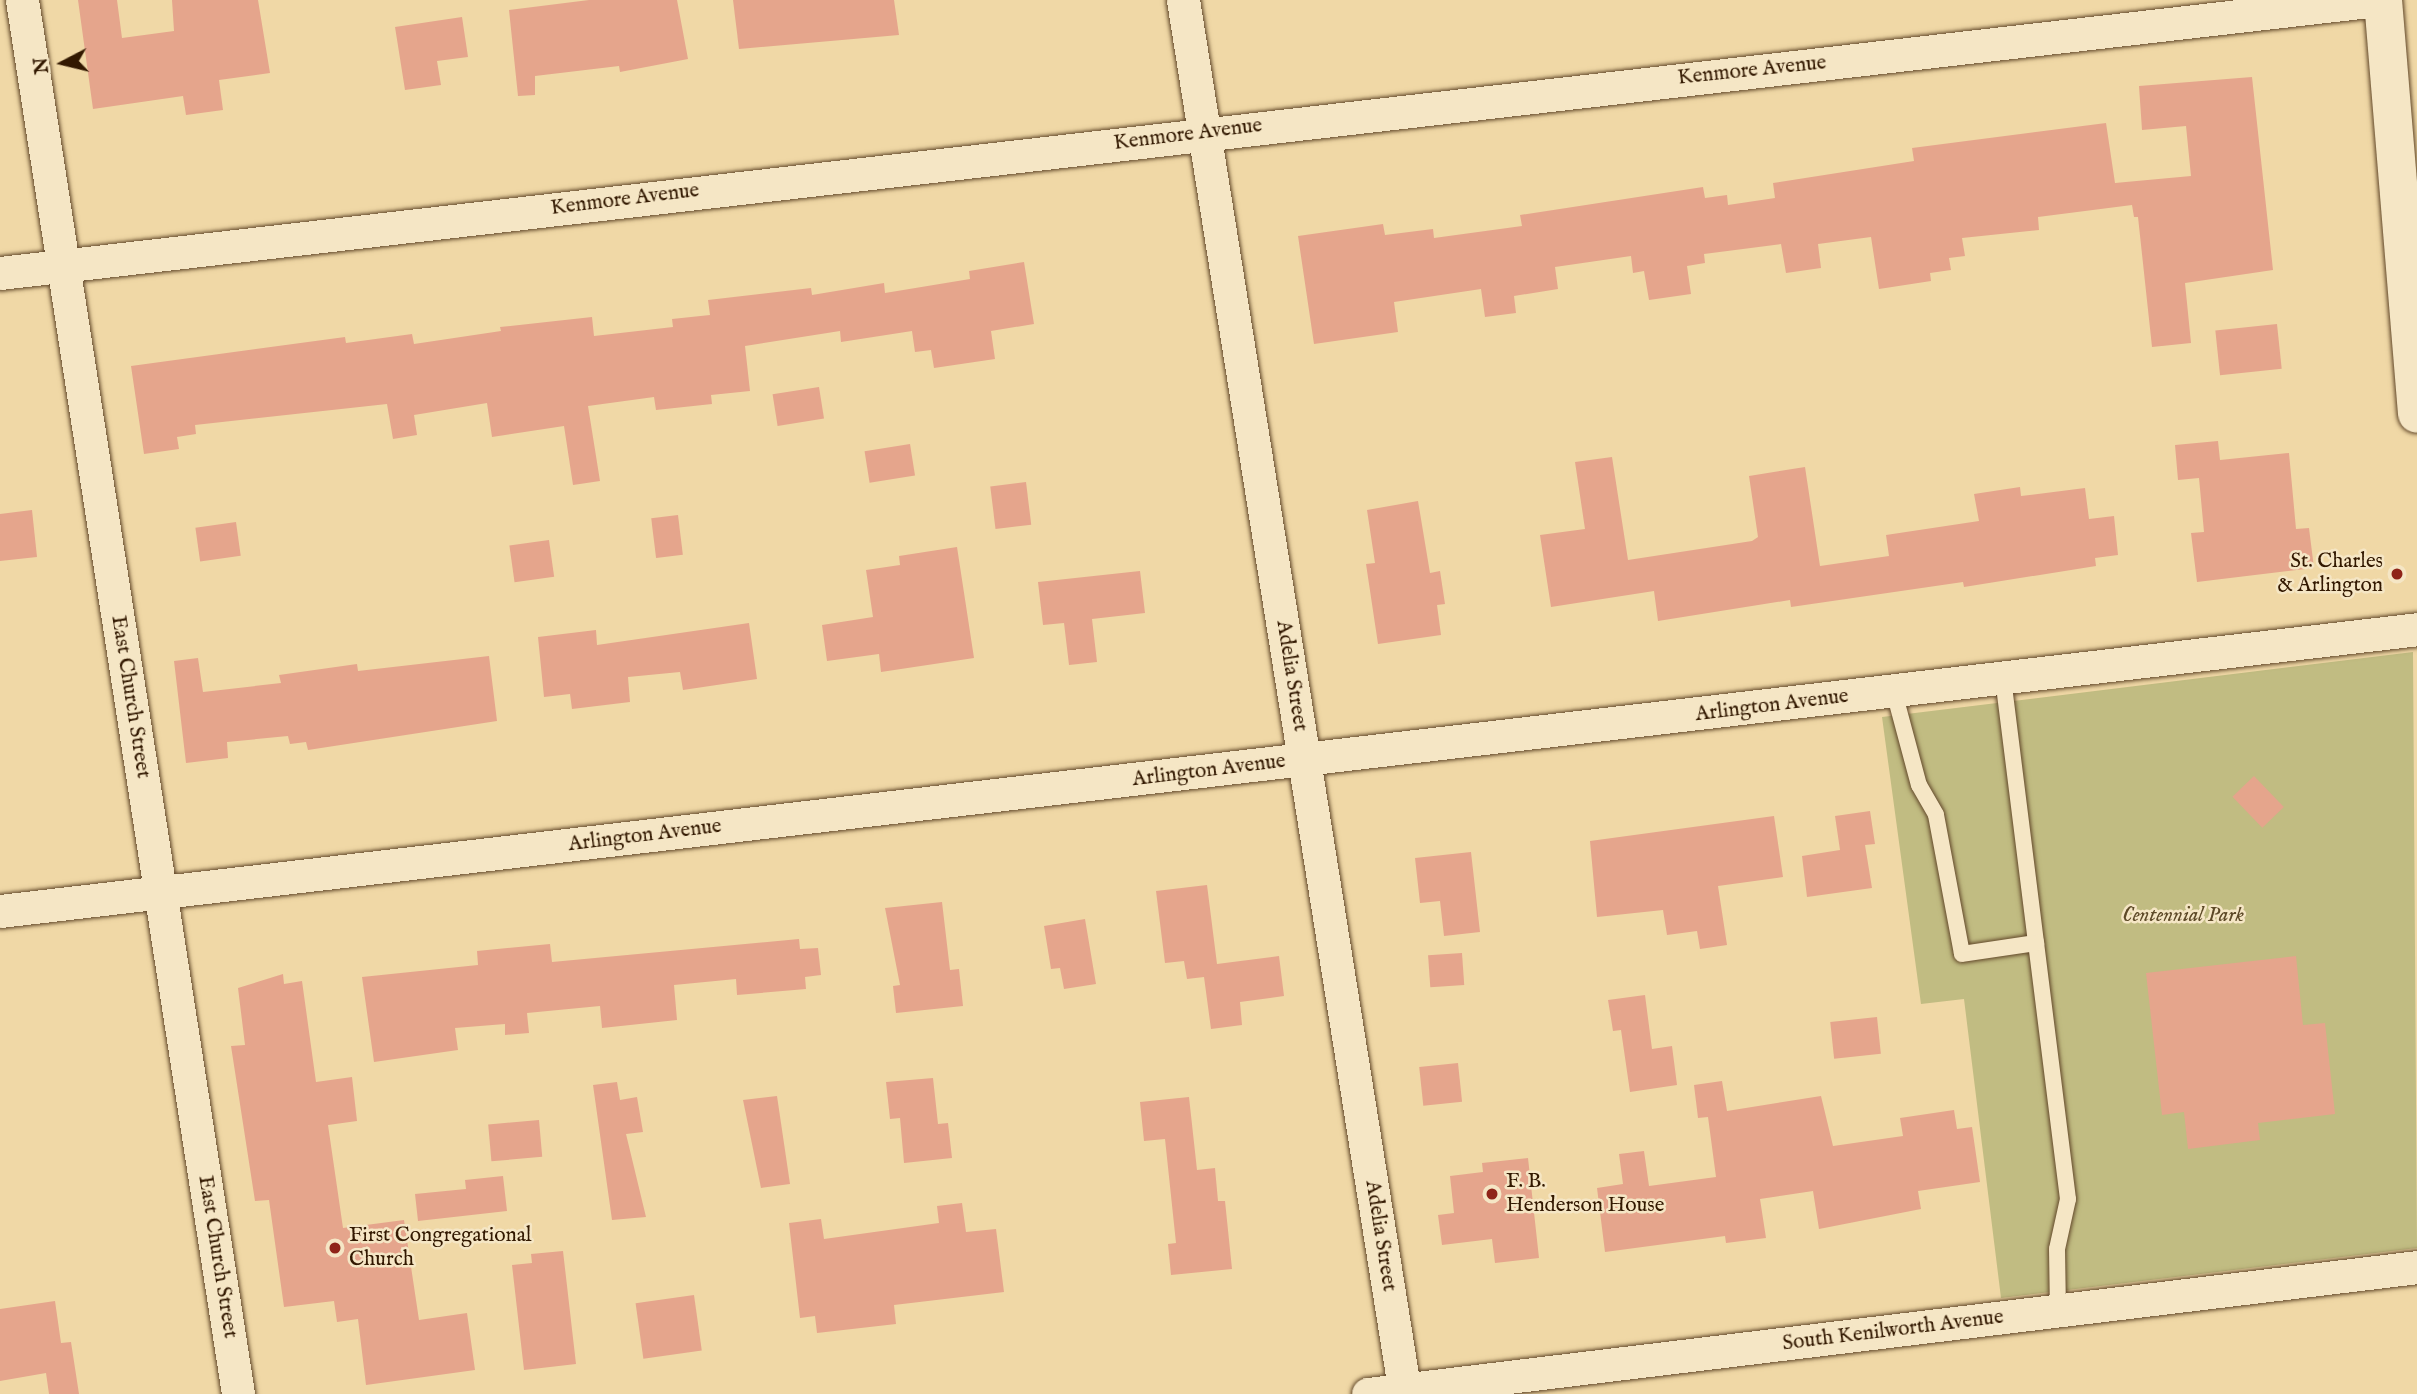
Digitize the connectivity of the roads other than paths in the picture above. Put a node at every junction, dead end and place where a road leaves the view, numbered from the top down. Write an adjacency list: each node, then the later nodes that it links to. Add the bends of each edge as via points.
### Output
1 (22, 0): 6 (street, East Church Street)
2 (1183, 0): 5 (street, Adelia Street)
3 (2377, 0): 5 (street, Kenmore Avenue)
4 (2383, 0): 8 (main road)
5 (1204, 134): 6 (street, Kenmore Avenue); 12 (street, Adelia Street)
6 (63, 265): 7 (street, Kenmore Avenue); 13 (street, East Church Street)
7 (0, 272)
8 (2417, 414)
9 (2417, 629): 10 (street, Arlington Avenue)
10 (2003, 678): 11 (street, Arlington Avenue); 15 (lane)
11 (1894, 692): 12 (street, Arlington Avenue); 15 (lane, via 1919,785 1936,815 1962,954)
12 (1304, 760): 13 (street, Arlington Avenue); 18 (street, Adelia Street)
13 (160, 892): 14 (street, Arlington Avenue); 19 (street, East Church Street)
14 (0, 911)
15 (2036, 943): 17 (lane, via 2068,1199 2057,1249)
16 (2417, 1267): 17 (street, South Kenilworth Avenue)
17 (2058, 1311): 18 (street, South Kenilworth Avenue)
18 (1405, 1392): 20 (street, South Kenilworth Avenue)
19 (238, 1394)
20 (1368, 1394)

